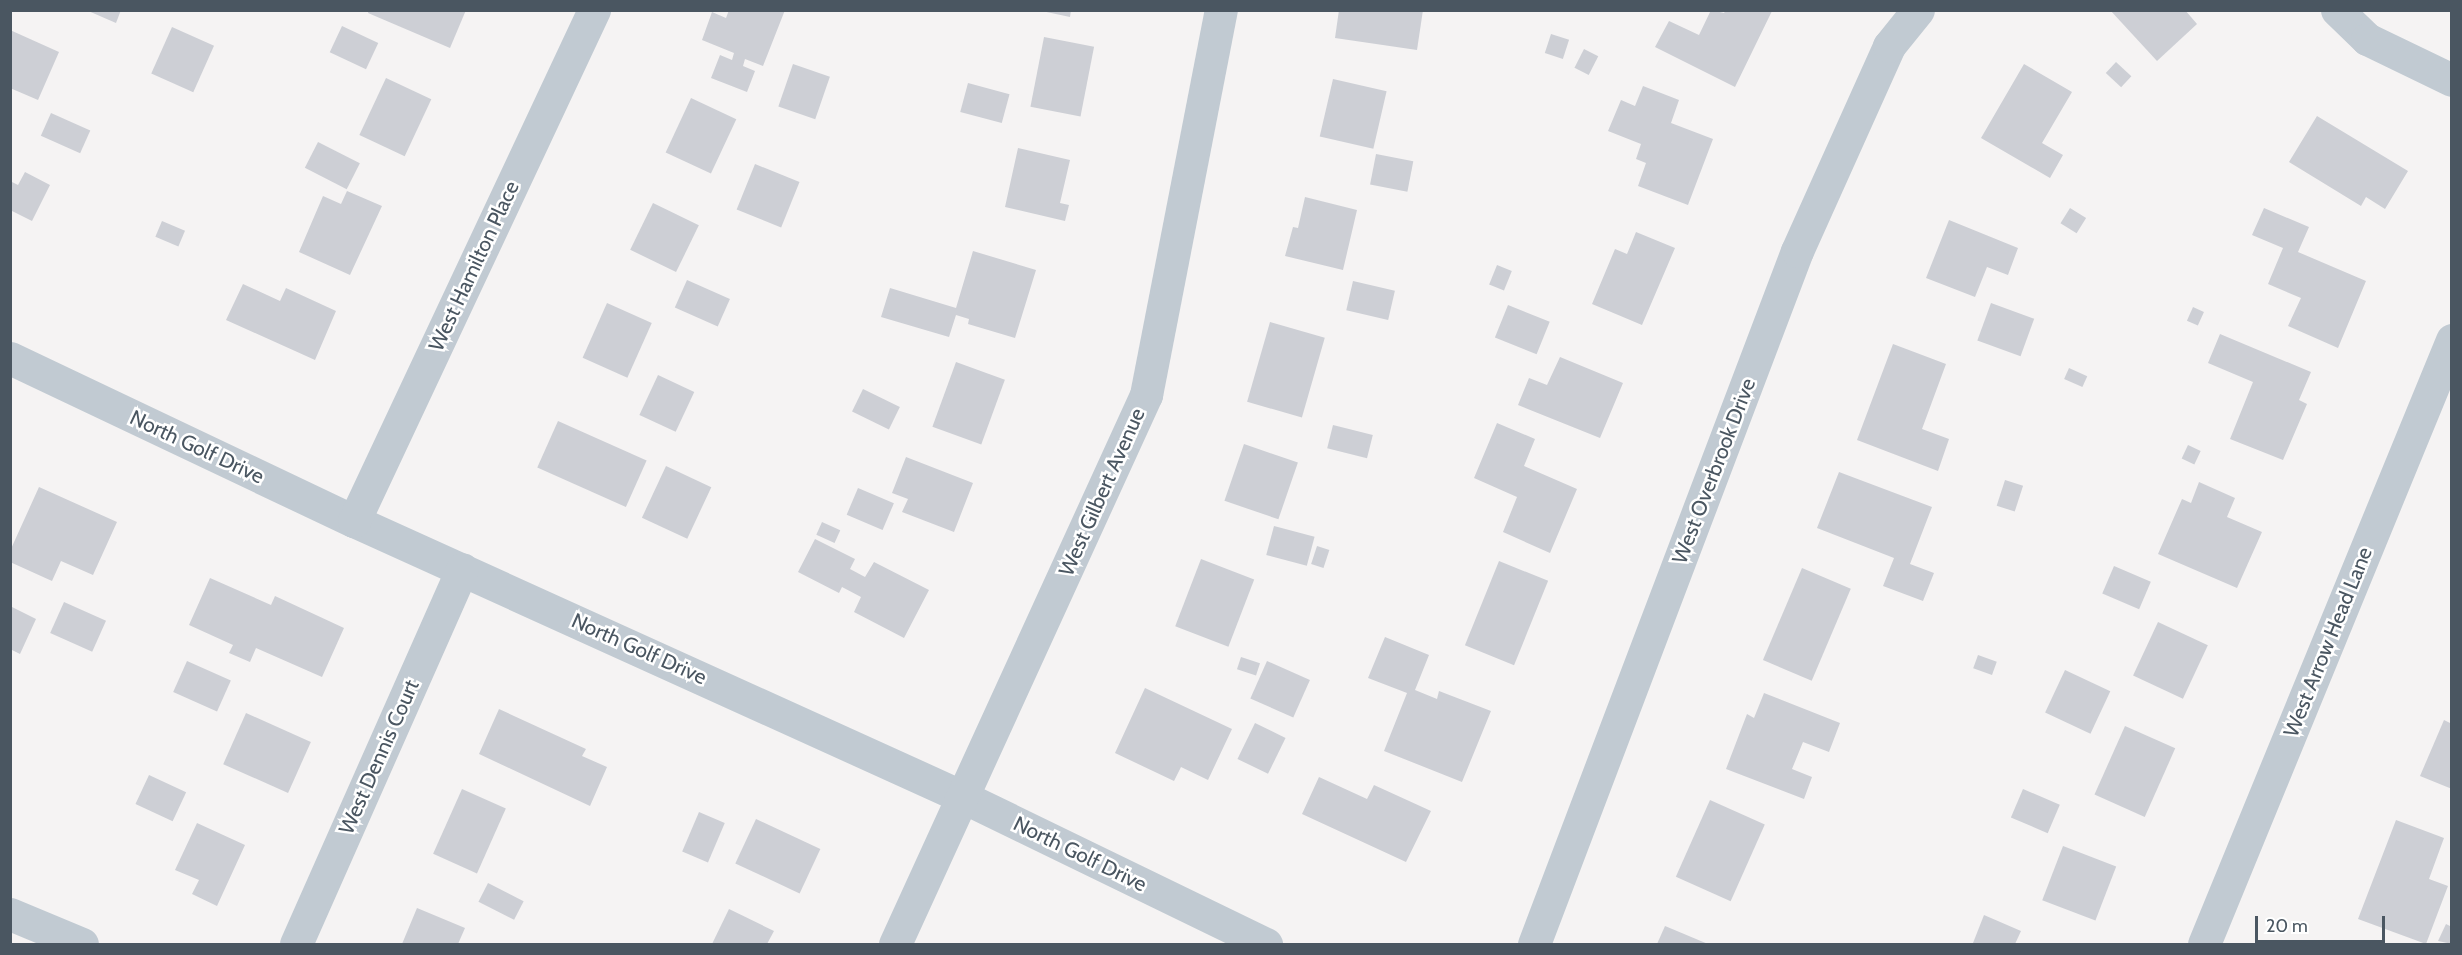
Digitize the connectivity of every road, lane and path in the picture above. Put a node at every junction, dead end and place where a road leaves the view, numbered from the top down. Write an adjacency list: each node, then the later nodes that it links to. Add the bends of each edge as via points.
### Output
1 (594, 10): 8 (street, West Hamilton Place)
2 (1221, 10): 10 (street, West Gilbert Avenue, via 1146,395)
3 (1918, 10): 16 (street, West Overbrook Drive, via 1889,46 1797,251)
4 (2337, 10): 5 (street, via 2367,39)
5 (2451, 80)
6 (2451, 340): 17 (street, West Arrow Head Lane)
7 (10, 358): 8 (street, North Golf Drive)
8 (354, 521): 9 (street, North Golf Drive)
9 (462, 568): 10 (street, North Golf Drive); 13 (street, West Dennis Court)
10 (963, 797): 14 (street, West Gilbert Avenue); 15 (street, North Golf Drive)
11 (10, 914): 12 (street)
12 (82, 945)
13 (296, 945)
14 (895, 945)
15 (1266, 945)
16 (1534, 945)
17 (2204, 945)

